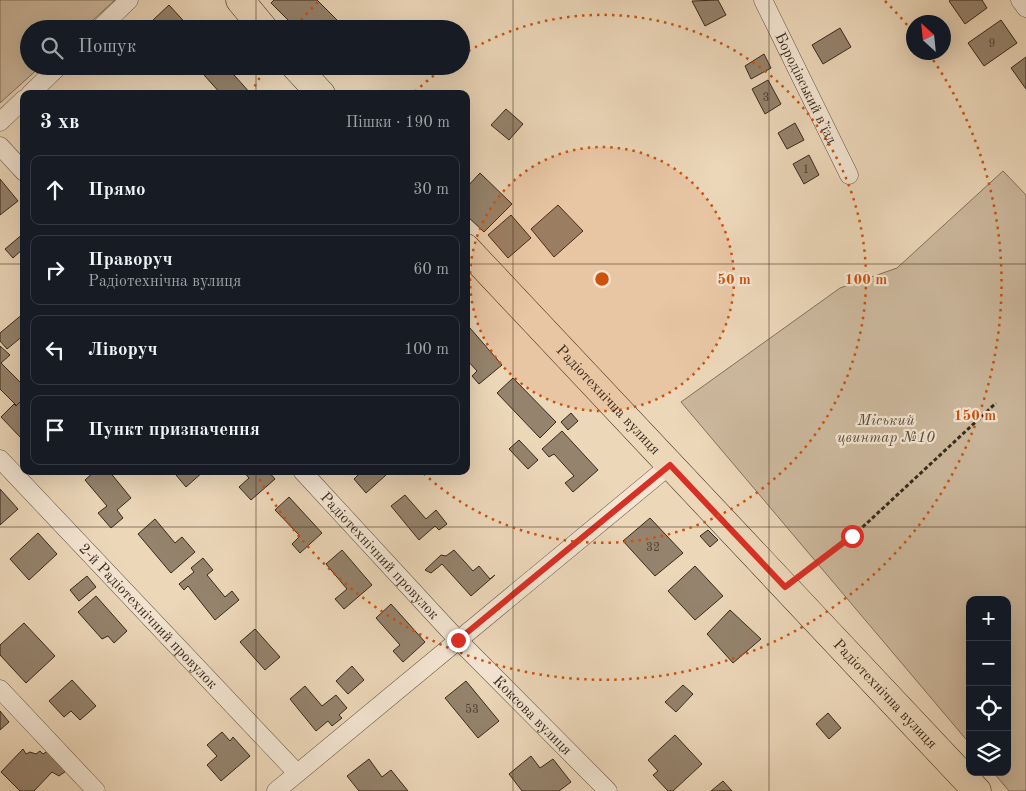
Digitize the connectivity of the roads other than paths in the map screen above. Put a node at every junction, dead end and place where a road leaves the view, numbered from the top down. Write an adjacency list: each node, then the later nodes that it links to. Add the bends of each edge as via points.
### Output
1 (129, 0): 6 (street)
2 (240, 0): 7 (main road)
3 (763, 0): 16 (street, Бородівський в’їзд)
4 (1020, 0): 5 (street)
5 (1026, 8)
6 (108, 20)
7 (257, 20)
8 (50, 75): 10 (street)
9 (303, 75): 11 (main road)
10 (34, 90)
11 (317, 90)
12 (20, 103): 13 (street)
13 (0, 122)
14 (0, 146): 15 (street)
15 (20, 168)
16 (849, 175)
17 (470, 252): 19 (main road, Радіотехнічна вулиця)
18 (0, 459): 23 (street, 2-й Радіотехнічний провулок)
19 (670, 465): 21 (street); 27 (main road, Радіотехнічна вулиця)
20 (306, 475): 21 (street, Радіотехнічний провулок)
21 (458, 640): 23 (street); 26 (street, Коксова вулиця)
22 (0, 689): 24 (street)
23 (297, 773): 25 (street)
24 (96, 791)
25 (276, 791)
26 (608, 791)
27 (977, 791)

